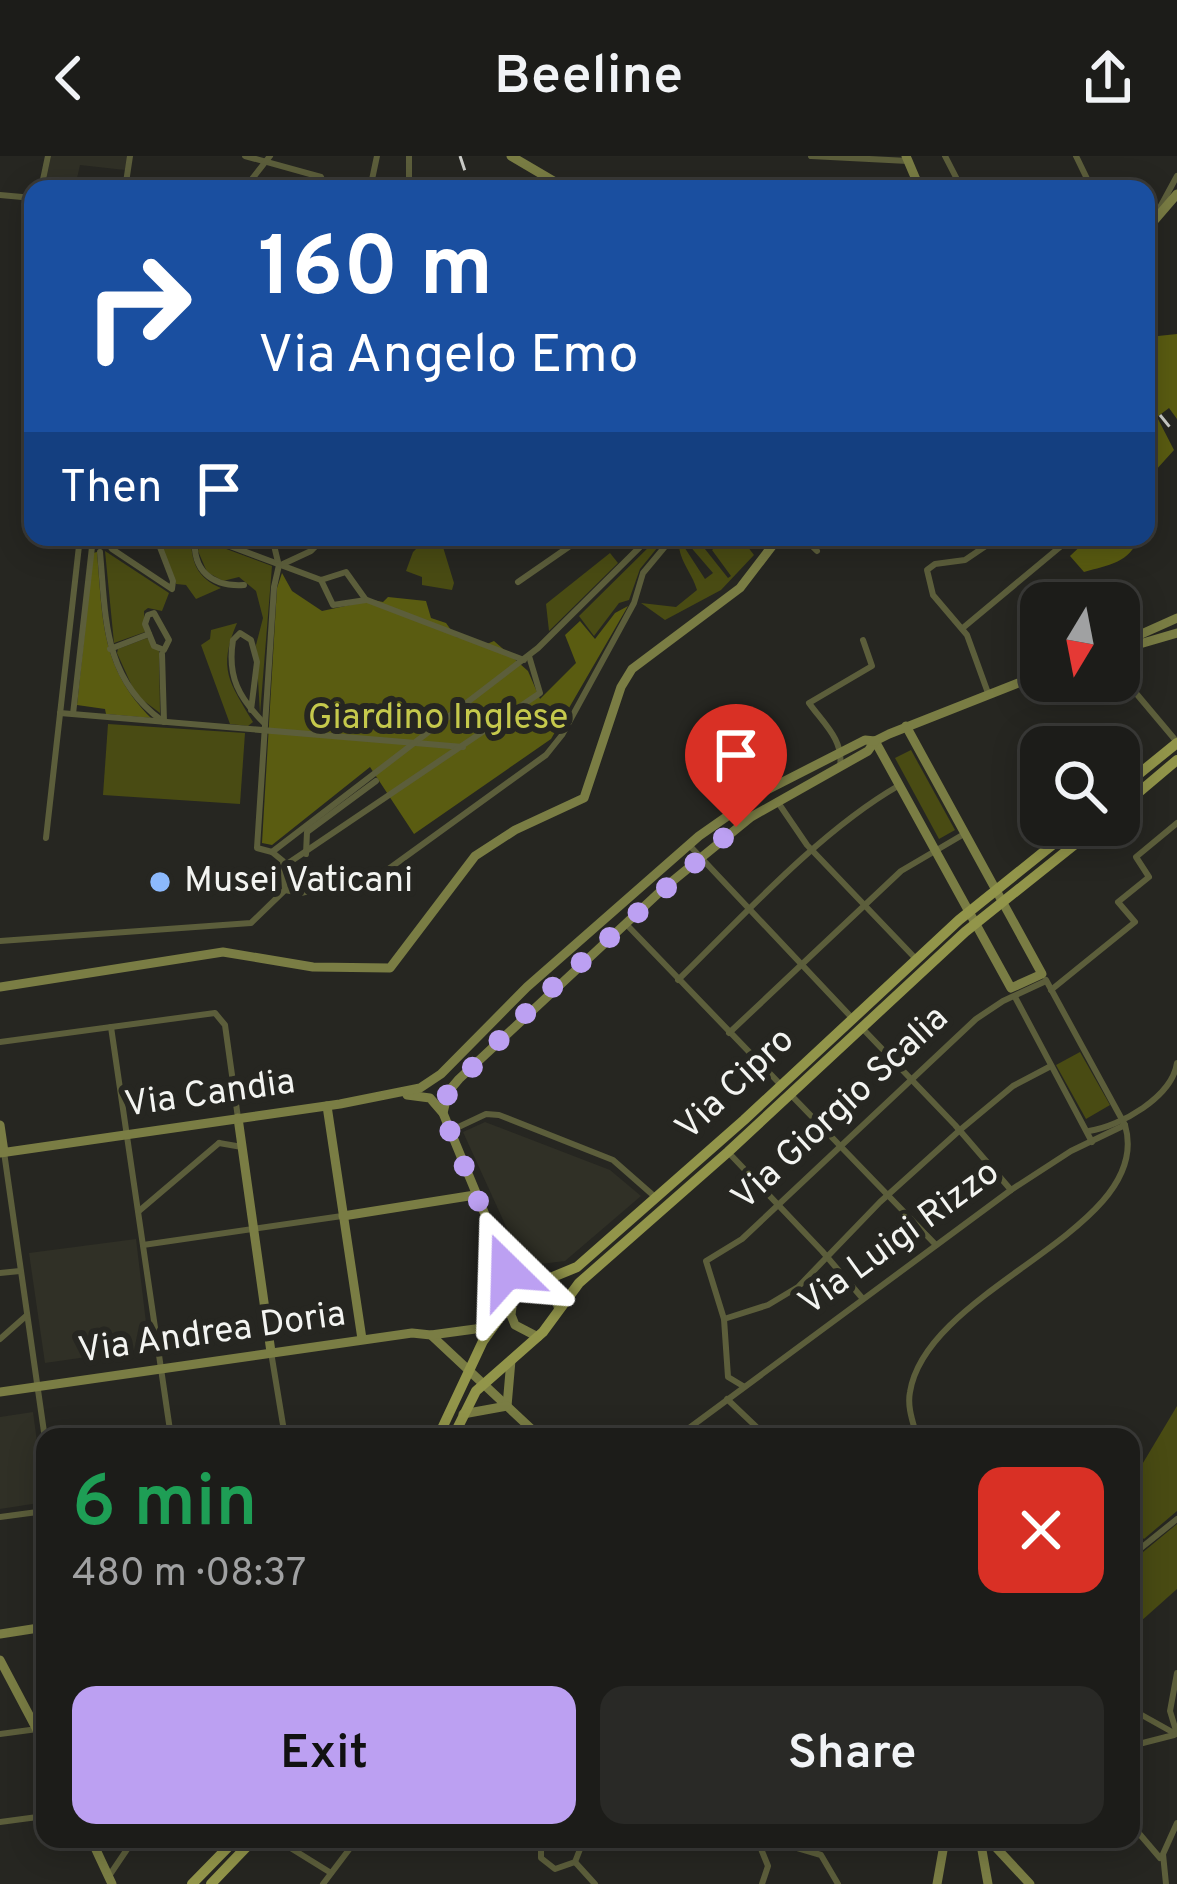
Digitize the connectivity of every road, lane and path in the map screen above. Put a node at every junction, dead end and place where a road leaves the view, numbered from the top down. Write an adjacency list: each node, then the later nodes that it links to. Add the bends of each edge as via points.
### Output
1 (244, 156): 5 (street)
2 (511, 156): 8 (main road)
3 (811, 156): 4 (street)
4 (907, 158)
5 (269, 159): 7 (street)
6 (1177, 176): 10 (street)
7 (322, 180)
8 (552, 180)
9 (1177, 194): 10 (main road)
10 (1155, 220)
11 (79, 546): 47 (street)
12 (94, 546): 48 (street)
13 (110, 546): 14 (street, via 172,589)
14 (159, 546)
15 (195, 546): 31 (street, via 207,576)
16 (229, 546): 28 (street)
17 (274, 546): 28 (street)
18 (316, 546): 28 (street)
19 (570, 546): 30 (street)
20 (641, 546): 42 (street)
21 (666, 546): 77 (street, via 643,573 634,603 546,755 383,873)
22 (772, 546): 88 (main road, via 740,588 628,675 584,798 475,856 391,967 313,967 227,952)
23 (812, 546): 26 (street)
24 (986, 546): 34 (street, via 928,568 930,590)
25 (1061, 546): 34 (street)
26 (817, 551)
27 (100, 553): 40 (street)
28 (279, 565): 29 (street); 51 (street)
29 (321, 580): 32 (street, via 346,572); 32 (street, via 333,605)
30 (518, 582)
31 (244, 585)
32 (367, 600): 42 (street)
33 (1177, 618): 37 (main road)
34 (963, 628): 44 (street)
35 (1177, 633): 39 (main road)
36 (149, 634): 36 (street, via 156,648 167,648 154,614 145,620); 40 (street)
37 (1140, 636)
38 (863, 640): 57 (street, via 872,666 809,703)
39 (1140, 642)
40 (110, 649): 49 (street, via 136,700)
41 (162, 654): 49 (street)
42 (526, 658): 55 (street); 56 (street, via 540,693)
43 (1020, 682): 44 (main road)
44 (988, 693): 50 (main road)
45 (1140, 697): 54 (street)
46 (253, 712): 46 (street, via 230,671 240,633 257,662); 51 (street); 52 (street)
47 (60, 713): 48 (street); 67 (street)
48 (73, 714): 49 (street)
49 (164, 722): 52 (street)
50 (906, 726): 53 (main road); 66 (main road)
51 (264, 727): 52 (street); 55 (street); 71 (street, via 257,848)
52 (254, 729)
53 (875, 741): 57 (main road, Via Candia); 59 (main road); 62 (main road)
54 (1177, 742): 60 (main road)
55 (417, 743): 56 (street); 71 (street)
56 (464, 747): 74 (street)
57 (842, 752): 59 (street); 68 (main road, Via Candia, via 743,804)
58 (1177, 760): 63 (main road)
59 (840, 767): 64 (main road)
60 (1140, 773)
61 (376, 781): 74 (street, via 307,832)
62 (898, 786): 72 (main road); 73 (street)
63 (1140, 791)
64 (777, 801): 73 (street); 75 (main road)
65 (1177, 824): 89 (street, via 1136,857 1149,877 1118,902 1135,922)
66 (964, 834): 72 (street); 78 (main road)
67 (46, 838)
68 (689, 845): 75 (street); 94 (main road, Via Candia)
69 (1054, 846): 78 (main road)
70 (1070, 846): 78 (main road)
71 (272, 851): 76 (street)
72 (935, 851): 79 (street); 81 (main road)
73 (813, 852): 79 (street); 80 (street)
74 (306, 854): 76 (street)
75 (700, 858): 80 (street); 82 (main road)
76 (284, 866): 77 (street)
77 (284, 890): 83 (street, via 251,923)
78 (999, 897): 81 (main road); 86 (main road)
79 (865, 904): 84 (street); 85 (street)
80 (749, 910): 85 (street); 87 (street)
81 (971, 918): 84 (main road, Via Cipro); 90 (main road); 91 (main road, Via Cipro)
82 (625, 923): 87 (street); 96 (main road)
83 (0, 941)
84 (916, 959): 91 (main road, Via Cipro)
85 (800, 964): 91 (street); 93 (street)
86 (1044, 978): 89 (street); 90 (main road)
87 (678, 980): 93 (street)
88 (0, 987)
89 (1051, 990): 105 (street)
90 (1012, 992): 98 (street); 99 (street, Via Giorgio Scalia)
91 (856, 1022): 99 (street); 100 (main road, Via Cipro)
92 (111, 1027): 95 (street); 104 (street, via 220,1015); 111 (street)
93 (729, 1033): 100 (street)
94 (473, 1041): 96 (street); 101 (main road, Via Candia)
95 (0, 1042)
96 (486, 1052): 103 (main road, via 452,1085)
97 (1177, 1063): 105 (street, via 1164,1093)
98 (1051, 1066): 108 (street); 109 (street)
99 (911, 1078): 109 (street); 114 (street, Via Giorgio Scalia)
100 (786, 1089): 114 (street); 117 (main road, Via Cipro); 121 (main road, Via Cipro)
101 (402, 1095): 102 (main road, Via Candia); 103 (main road, via 430,1098)
102 (327, 1106): 104 (main road, Via Candia); 124 (main road)
103 (443, 1114): 110 (main road)
104 (238, 1118): 106 (main road, Via Candia); 115 (main road)
105 (1124, 1121): 108 (street); 112 (street, Via Luigi Rizzo); 162 (street, via 1129,1158 1112,1191 957,1316 928,1350 908,1399)
106 (209, 1122): 111 (main road, Via Candia); 113 (street)
107 (0, 1125): 116 (main road)
108 (1086, 1129): 112 (street)
109 (960, 1130): 118 (street); 120 (street)
110 (450, 1131): 119 (main road); 121 (street, via 500,1115 613,1160)
111 (127, 1134): 116 (main road, Via Candia); 123 (street)
112 (1093, 1142): 118 (street, Via Luigi Rizzo)
113 (218, 1143): 115 (street); 123 (street)
114 (840, 1146): 120 (street); 122 (street, Via Giorgio Scalia)
115 (242, 1147): 125 (main road)
116 (2, 1152): 130 (street)
117 (728, 1152): 122 (street); 135 (main road, Via Cipro, via 578,1282)
118 (1011, 1190): 127 (street, Via Luigi Rizzo)
119 (476, 1195): 124 (main road); 129 (main road)
120 (888, 1195): 127 (street); 128 (street)
121 (657, 1198): 132 (main road, Via Cipro, via 572,1271)
122 (777, 1204): 128 (street); 137 (street, Via Giorgio Scalia, via 706,1262)
123 (139, 1211): 126 (street)
124 (343, 1216): 125 (street); 142 (main road)
125 (254, 1229): 126 (street); 143 (main road)
126 (143, 1245): 145 (street)
127 (936, 1245): 134 (street, Via Luigi Rizzo)
128 (826, 1256): 134 (street); 137 (street, via 790,1294)
129 (506, 1263): 132 (main road); 138 (street)
130 (20, 1270): 131 (street); 136 (street)
131 (0, 1274)
132 (533, 1285): 133 (main road); 135 (main road, via 557,1296)
133 (513, 1299): 138 (main road); 140 (main road, via 514,1325)
134 (863, 1300): 149 (street, Via Luigi Rizzo)
135 (558, 1314): 140 (main road)
136 (26, 1316): 141 (street); 148 (street)
137 (724, 1319): 149 (street, via 728,1375)
138 (490, 1328): 139 (main road, Via Andrea Doria); 146 (main road)
139 (431, 1335): 142 (main road, Via Andrea Doria); 146 (main road)
140 (538, 1336): 144 (main road)
141 (0, 1339)
142 (362, 1339): 143 (main road, Via Andrea Doria)
143 (271, 1352): 145 (main road, Via Andrea Doria); 156 (street)
144 (511, 1360): 147 (main road); 152 (main road)
145 (160, 1368): 148 (main road, Via Andrea Doria); 155 (street)
146 (469, 1369): 147 (main road); 157 (main road)
147 (484, 1384): 152 (main road); 153 (main road)
148 (37, 1386): 150 (main road, Via Andrea Doria); 154 (street)
149 (743, 1386): 151 (street, Via Luigi Rizzo)
150 (0, 1392)
151 (725, 1401): 160 (street); 161 (street)
152 (507, 1406): 153 (main road); 159 (main road)
153 (463, 1414): 158 (main road)
154 (43, 1428)
155 (170, 1428)
156 (283, 1428)
157 (442, 1428)
158 (457, 1428)
159 (530, 1428)
160 (688, 1428)
161 (757, 1428)
162 (914, 1428)
163 (36, 1511): 164 (street)
164 (0, 1517)
165 (1177, 1519): 166 (street)
166 (1140, 1549)
167 (36, 1628): 168 (main road)
168 (0, 1634)
169 (0, 1660): 172 (main road)
170 (1177, 1673): 175 (street, via 1170,1711)
171 (1140, 1714): 175 (street)
172 (36, 1720)
173 (36, 1729): 174 (street)
174 (0, 1734)
175 (1177, 1734): 176 (street)
176 (1140, 1744)
177 (36, 1817): 178 (street)
178 (0, 1822)
179 (1177, 1823): 194 (street)
180 (1140, 1835): 194 (street)
181 (95, 1848): 197 (main road)
182 (129, 1848): 197 (street)
183 (227, 1848): 198 (main road)
184 (245, 1848): 199 (main road)
185 (291, 1848): 196 (street)
186 (350, 1848): 196 (street)
187 (541, 1848): 195 (street, via 549,1868)
188 (580, 1848): 195 (street)
189 (761, 1848): 202 (street)
190 (797, 1848): 203 (street, via 821,1855)
191 (943, 1848): 204 (main road)
192 (985, 1848): 205 (main road)
193 (993, 1848): 206 (main road)
194 (1162, 1861): 207 (street)
195 (575, 1862): 201 (street)
196 (332, 1873): 200 (street)
197 (110, 1881)
198 (192, 1884)
199 (211, 1884)
200 (322, 1884)
201 (595, 1884)
202 (762, 1884)
203 (838, 1884)
204 (937, 1884)
205 (988, 1884)
206 (1030, 1884)
207 (1166, 1884)

